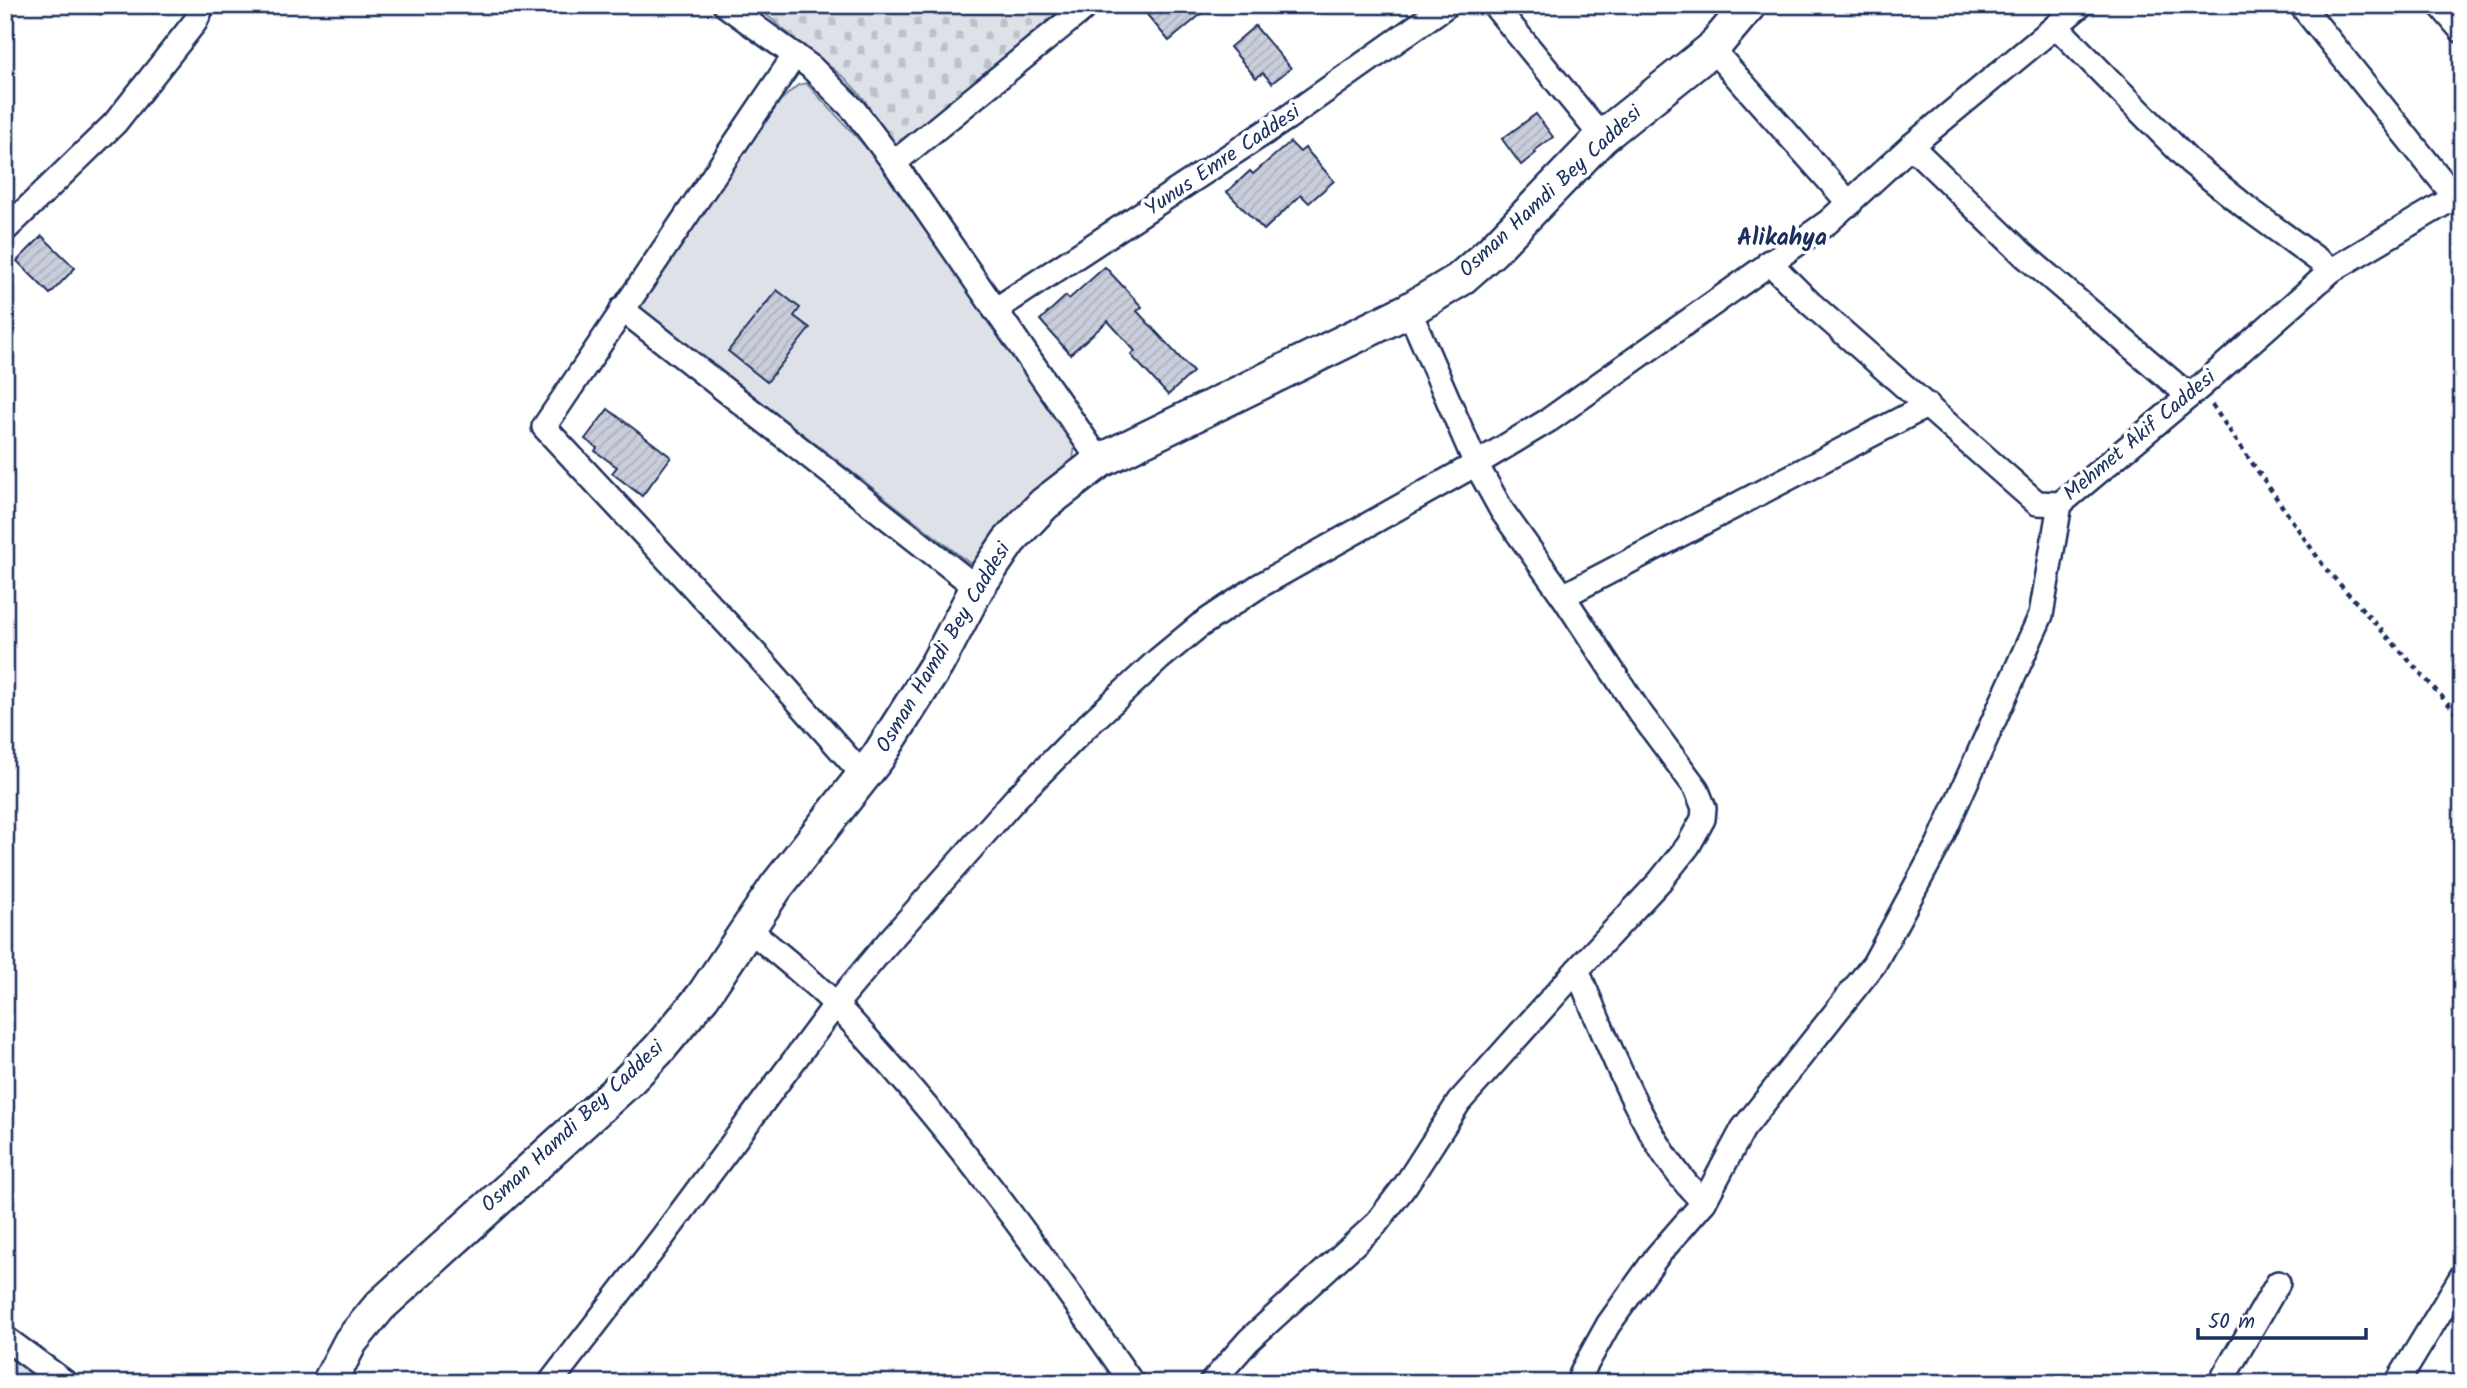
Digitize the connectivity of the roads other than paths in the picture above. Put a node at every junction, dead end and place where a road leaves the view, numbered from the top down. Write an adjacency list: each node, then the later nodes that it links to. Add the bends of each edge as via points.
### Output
1 (203, 5): 19 (street, via 195,22 115,123)
2 (725, 5): 13 (street)
3 (1088, 5): 16 (street)
4 (1447, 5): 23 (street, Yunus Emre Caddesi, via 1287,118)
5 (1494, 5): 14 (street)
6 (1749, 5): 12 (street, Osman Hamdi Bey Caddesi)
7 (2081, 5): 10 (street)
8 (2301, 5): 17 (street)
9 (2440, 5): 11 (street)
10 (2056, 26): 15 (street); 21 (street, via 2189,161)
11 (2462, 31)
12 (1712, 49): 14 (street, Osman Hamdi Bey Caddesi); 18 (street)
13 (795, 55): 16 (street, via 834,88); 22 (street)
14 (1602, 137): 24 (street, Osman Hamdi Bey Caddesi, via 1474,268)
15 (1911, 146): 18 (street); 25 (street, via 2023,254)
16 (894, 163): 23 (street)
17 (2459, 195): 21 (street, Mehmet Akif Caddesi)
18 (1850, 204): 20 (street)
19 (5, 230)
20 (1769, 262): 26 (street, Mehmet Akif Caddesi); 28 (street, via 1549,420)
21 (2332, 270): 25 (street, Mehmet Akif Caddesi)
22 (622, 309): 30 (street); 32 (street, via 544,427)
23 (995, 310): 27 (street)
24 (1409, 310): 27 (street, Osman Hamdi Bey Caddesi); 28 (street)
25 (2195, 391): 29 (street, Mehmet Akif Caddesi)
26 (1928, 405): 29 (street, Mehmet Akif Caddesi, via 2037,503); 31 (street)
27 (1100, 460): 30 (street, Osman Hamdi Bey Caddesi, via 1023,523)
28 (1476, 464): 31 (street, via 1502,511); 35 (street, via 1259,586 1159,659 1016,798)
29 (2060, 504): 36 (street, via 2041,615 1938,845 1874,964 1743,1129)
30 (977, 588): 32 (street, Osman Hamdi Bey Caddesi, via 937,664)
31 (1563, 596): 34 (street, via 1696,789 1704,808 1688,846)
32 (864, 776): 33 (street, Osman Hamdi Bey Caddesi, via 787,872)
33 (749, 929): 35 (street); 41 (street, Osman Hamdi Bey Caddesi, via 659,1049 380,1306 351,1341)
34 (1577, 970): 36 (street, via 1643,1114 1678,1175); 44 (street, via 1459,1102 1375,1224 1249,1340)
35 (836, 1004): 42 (street); 43 (street, via 1032,1239)
36 (1704, 1202): 45 (street, via 1658,1255 1608,1325)
37 (2462, 1276): 47 (street)
38 (2278, 1283): 46 (street)
39 (5, 1338): 40 (street)
40 (66, 1383)
41 (328, 1383)
42 (550, 1383)
43 (1132, 1383)
44 (1211, 1383)
45 (1578, 1383)
46 (2220, 1383)
47 (2397, 1383)

